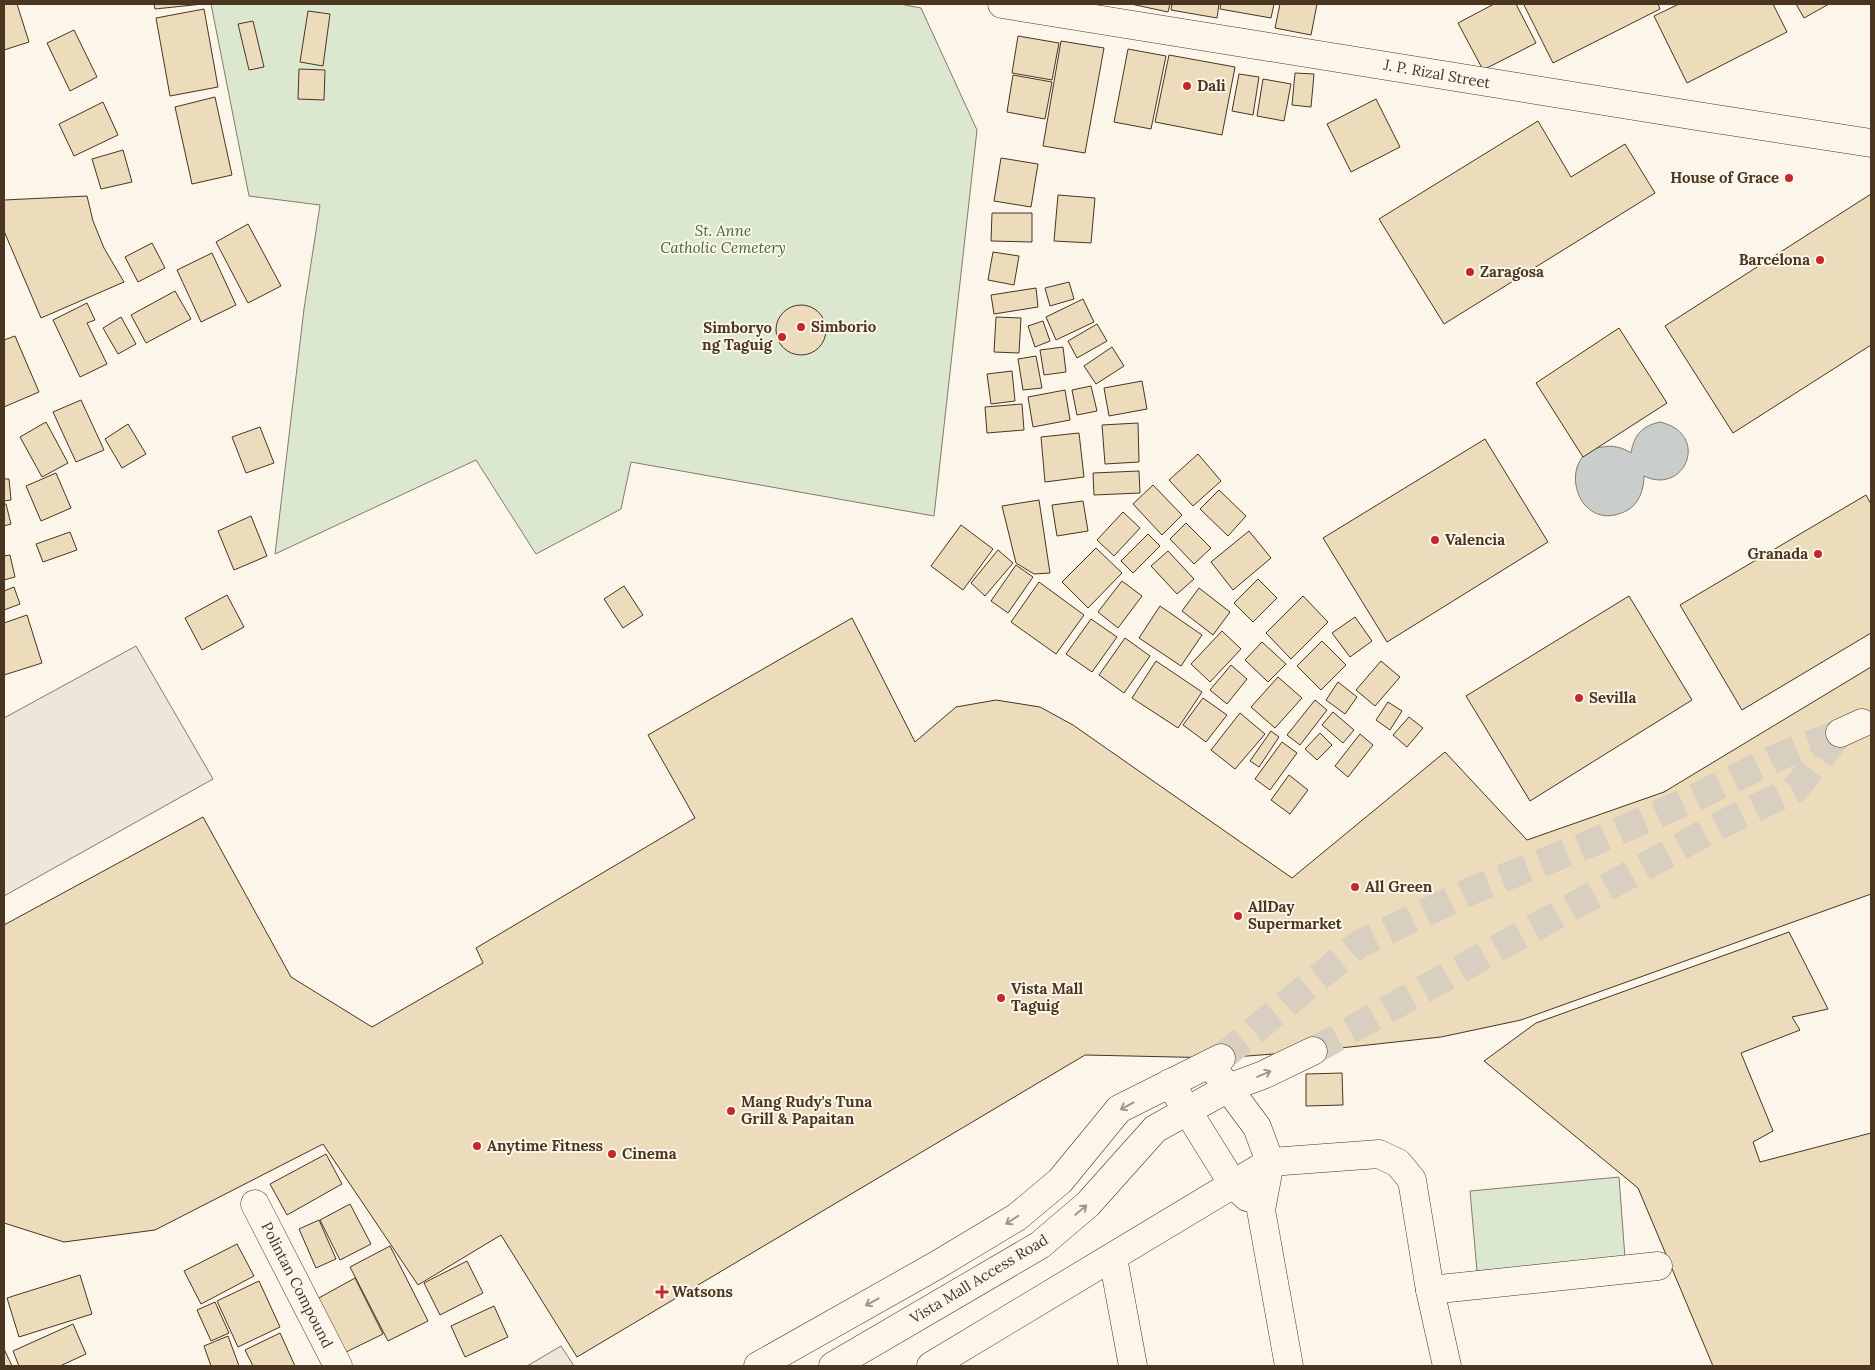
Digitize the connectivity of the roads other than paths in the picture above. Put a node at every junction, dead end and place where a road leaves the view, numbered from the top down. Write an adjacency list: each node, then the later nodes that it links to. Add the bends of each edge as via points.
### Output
1 (1002, 4): 2 (street, J. P. Rizal Street)
2 (1871, 143)
3 (1313, 1050): 5 (street, Vista Mall Access Road, one-way to 3)
4 (1170, 1083): 5 (street, via 1216,1061); 6 (street); 16 (street, one-way to 16, via 1119,1109 1060,1181 1017,1217)
5 (1228, 1088): 6 (street, Vista Mall Access Road); 7 (street, via 1257,1127)
6 (1188, 1110): 8 (street); 17 (street, Vista Mall Access Road, one-way to 6, via 1040,1245 1088,1204 1155,1129)
7 (1270, 1162): 8 (street); 10 (street); 13 (street, via 1379,1154 1398,1163 1412,1180)
8 (1233, 1184): 10 (street); 11 (street)
9 (255, 1204): 15 (street, Polintan Compound)
10 (1261, 1210): 20 (street)
11 (1113, 1258): 14 (street); 19 (street)
12 (1658, 1266): 13 (street)
13 (1430, 1290): 21 (street)
14 (977, 1354): 18 (street)
15 (338, 1366)
16 (758, 1366)
17 (833, 1366)
18 (931, 1366)
19 (1133, 1366)
20 (1289, 1366)
21 (1446, 1366)

